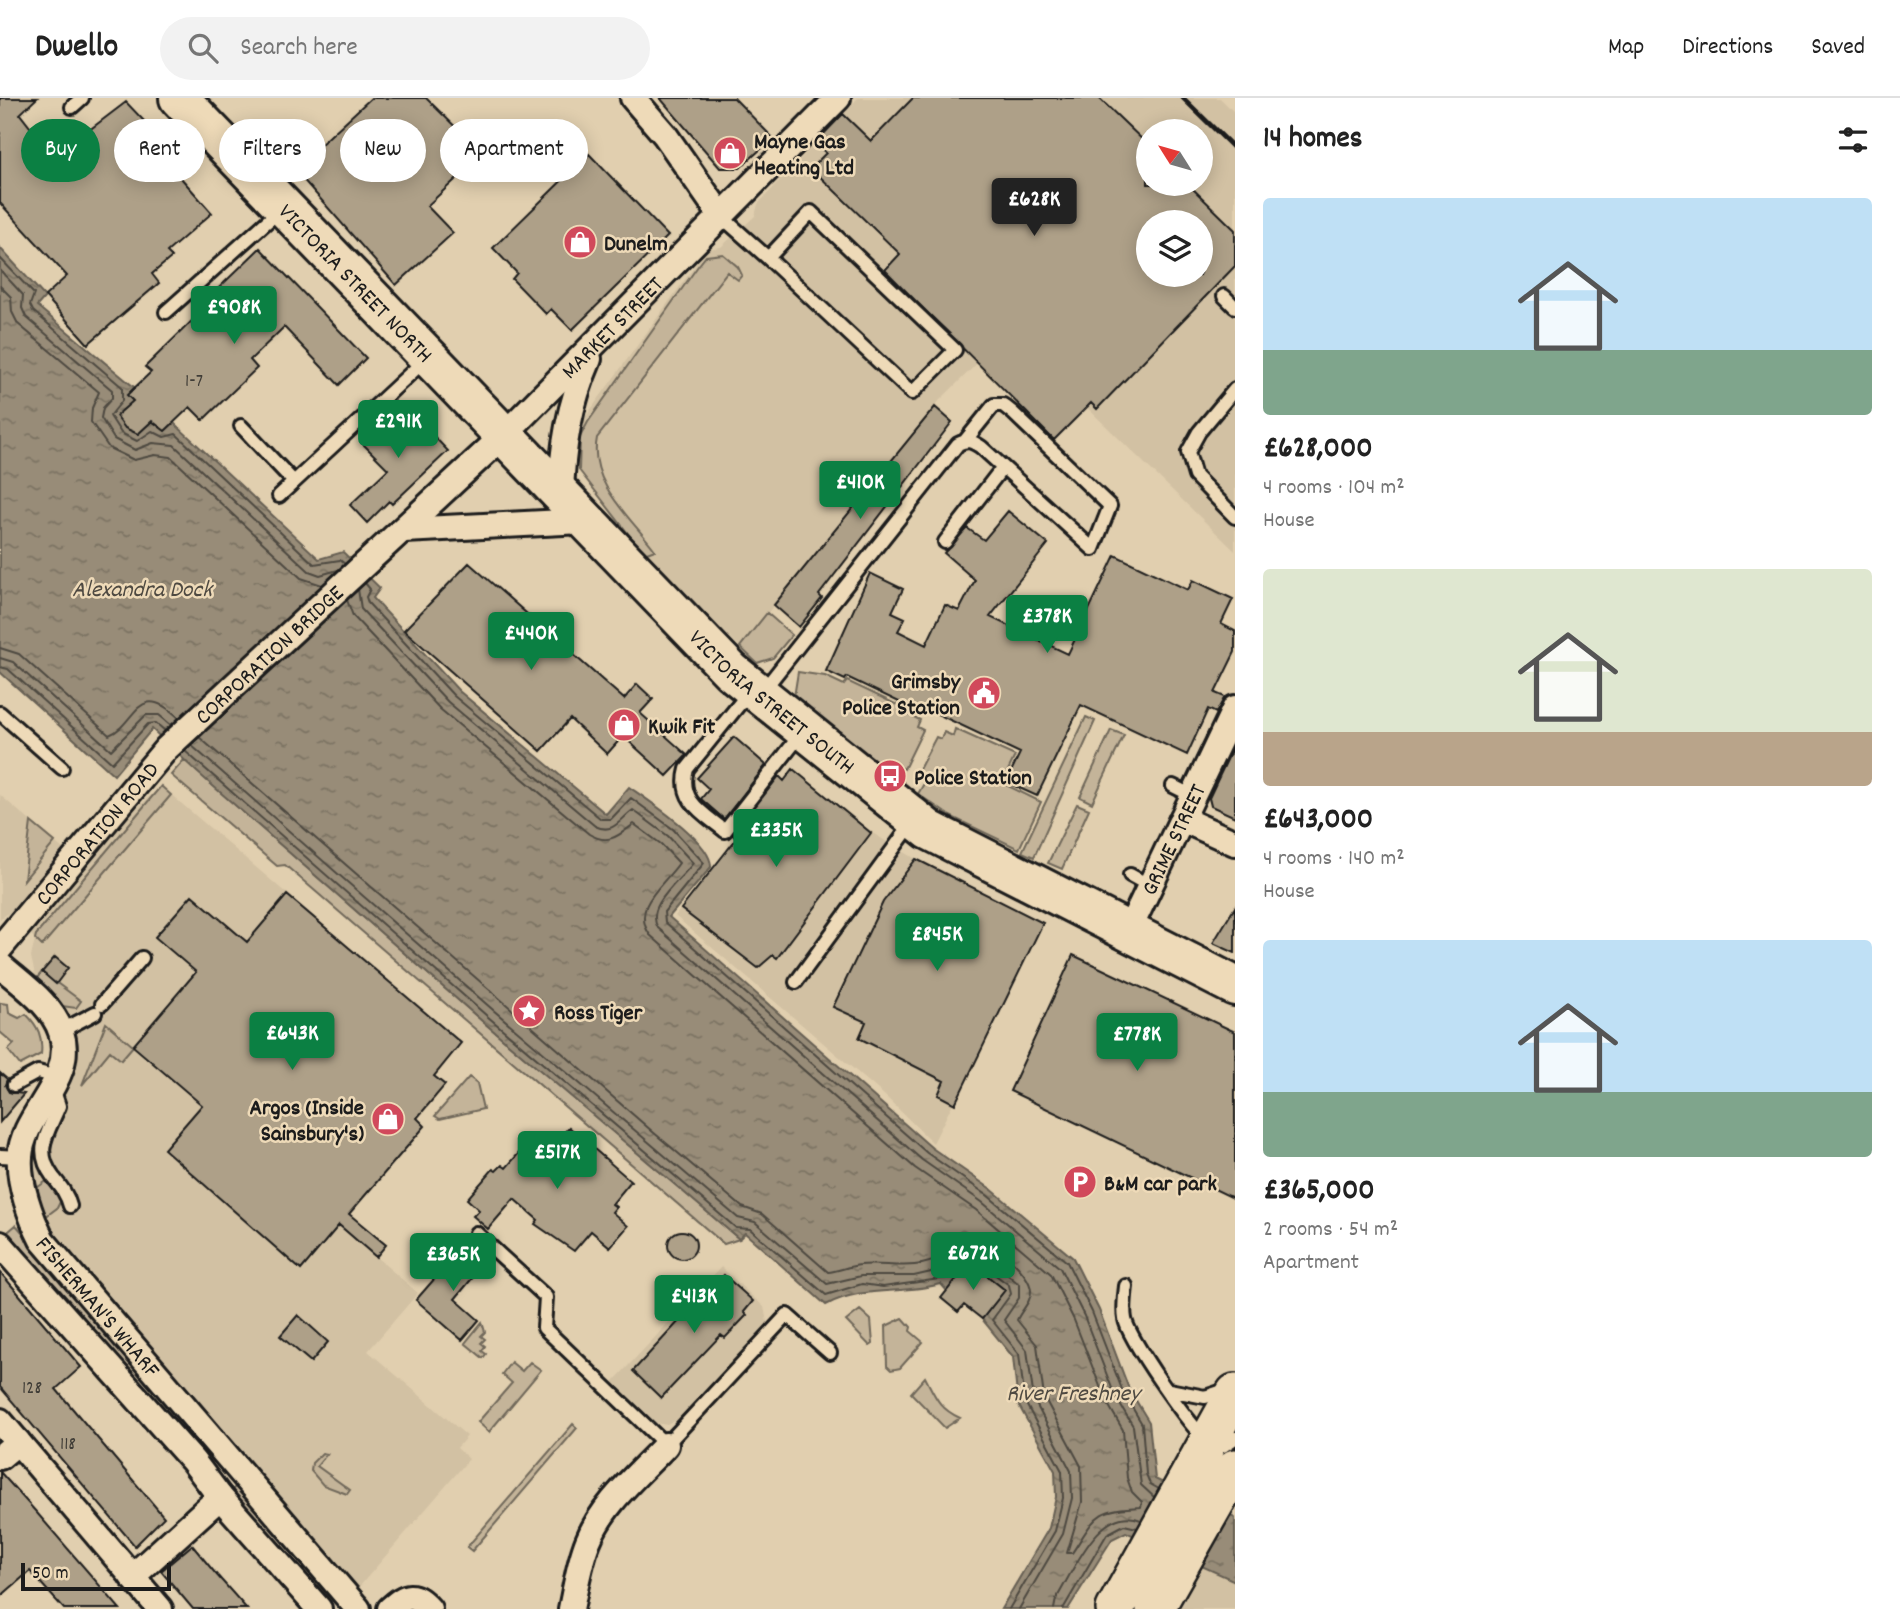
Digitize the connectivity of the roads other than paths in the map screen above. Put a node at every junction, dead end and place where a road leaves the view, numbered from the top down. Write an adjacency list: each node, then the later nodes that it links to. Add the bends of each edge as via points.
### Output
1 (179, 98): 4 (highway, VICTORIA STREET NORTH)
2 (633, 98): 5 (street)
3 (838, 98): 5 (street, MARKET STREET)
4 (283, 207): 9 (lane); 11 (highway, VICTORIA STREET NORTH)
5 (722, 216): 6 (lane); 10 (street, MARKET STREET)
6 (768, 258): 6 (lane, via 811,212 955,350 912,394)
7 (1224, 296): 8 (lane)
8 (1235, 307)
9 (166, 312)
10 (593, 349): 14 (street, MARKET STREET); 19 (street, via 568,421 562,459)
11 (428, 357): 14 (highway, VICTORIA STREET NORTH); 17 (lane)
12 (1235, 389): 20 (lane, via 1188,452 1195,476)
13 (241, 426): 17 (lane)
14 (503, 436): 19 (highway, VICTORIA STREET SOUTH); 21 (street, MARKET STREET)
15 (965, 441): 16 (lane, via 981,447); 16 (lane, via 994,405 1013,413 1110,506 1093,549); 23 (lane)
16 (1003, 467): 22 (lane)
17 (294, 482): 18 (lane)
18 (279, 496)
19 (572, 509): 21 (street); 23 (highway, VICTORIA STREET SOUTH)
20 (1235, 517)
21 (404, 530): 27 (street, CORPORATION BRIDGE)
22 (945, 542)
23 (756, 692): 26 (highway, VICTORIA STREET SOUTH); 26 (lane, via 687,769 683,783 689,802 725,831)
24 (1235, 708): 30 (street, GRIME STREET, via 1183,791)
25 (0, 713): 28 (lane)
26 (803, 731): 29 (highway, VICTORIA STREET SOUTH)
27 (166, 749): 33 (street, CORPORATION ROAD)
28 (62, 768)
29 (916, 819): 32 (highway, VICTORIA STREET SOUTH, via 929,830); 36 (lane)
30 (1182, 819): 31 (street); 32 (street, GRIME STREET, via 1140,880)
31 (1235, 843)
32 (1128, 932): 37 (highway, VICTORIA STREET SOUTH)
33 (0, 948)
34 (142, 958): 38 (lane, via 98,1008)
35 (0, 965): 38 (street, via 38,999)
36 (796, 982)
37 (1235, 986)
38 (61, 1031): 39 (street, FISHERMAN'S WHARF, via 64,1045)
39 (55, 1082): 40 (lane, via 38,1072); 41 (street, FISHERMAN'S WHARF); 42 (lane, via 59,1105 42,1158)
40 (14, 1085)
41 (10, 1156): 61 (street, FISHERMAN'S WHARF, via 42,1240)
42 (70, 1206)
43 (475, 1233): 52 (lane, via 546,1297 544,1328)
44 (0, 1244): 55 (street)
45 (1126, 1286): 48 (lane, via 1124,1317 1130,1337)
46 (830, 1353): 52 (lane, via 787,1315)
47 (1235, 1385): 48 (lane, via 1206,1397)
48 (1169, 1390): 51 (lane, via 1191,1423)
49 (1235, 1393): 51 (main road)
50 (0, 1421): 53 (street)
51 (1221, 1439): 56 (main road, via 1189,1476)
52 (666, 1445): 64 (street, via 602,1514 580,1564)
53 (9, 1450): 57 (street)
54 (1228, 1479): 56 (main road)
55 (220, 1497): 57 (street); 60 (street)
56 (1160, 1564): 58 (main road); 65 (main road)
57 (132, 1577): 59 (street)
58 (1125, 1605)
59 (160, 1609)
60 (319, 1609)
61 (358, 1609)
62 (390, 1609): 63 (street, via 411,1595)
63 (429, 1609)
64 (572, 1609)
65 (1155, 1609)

